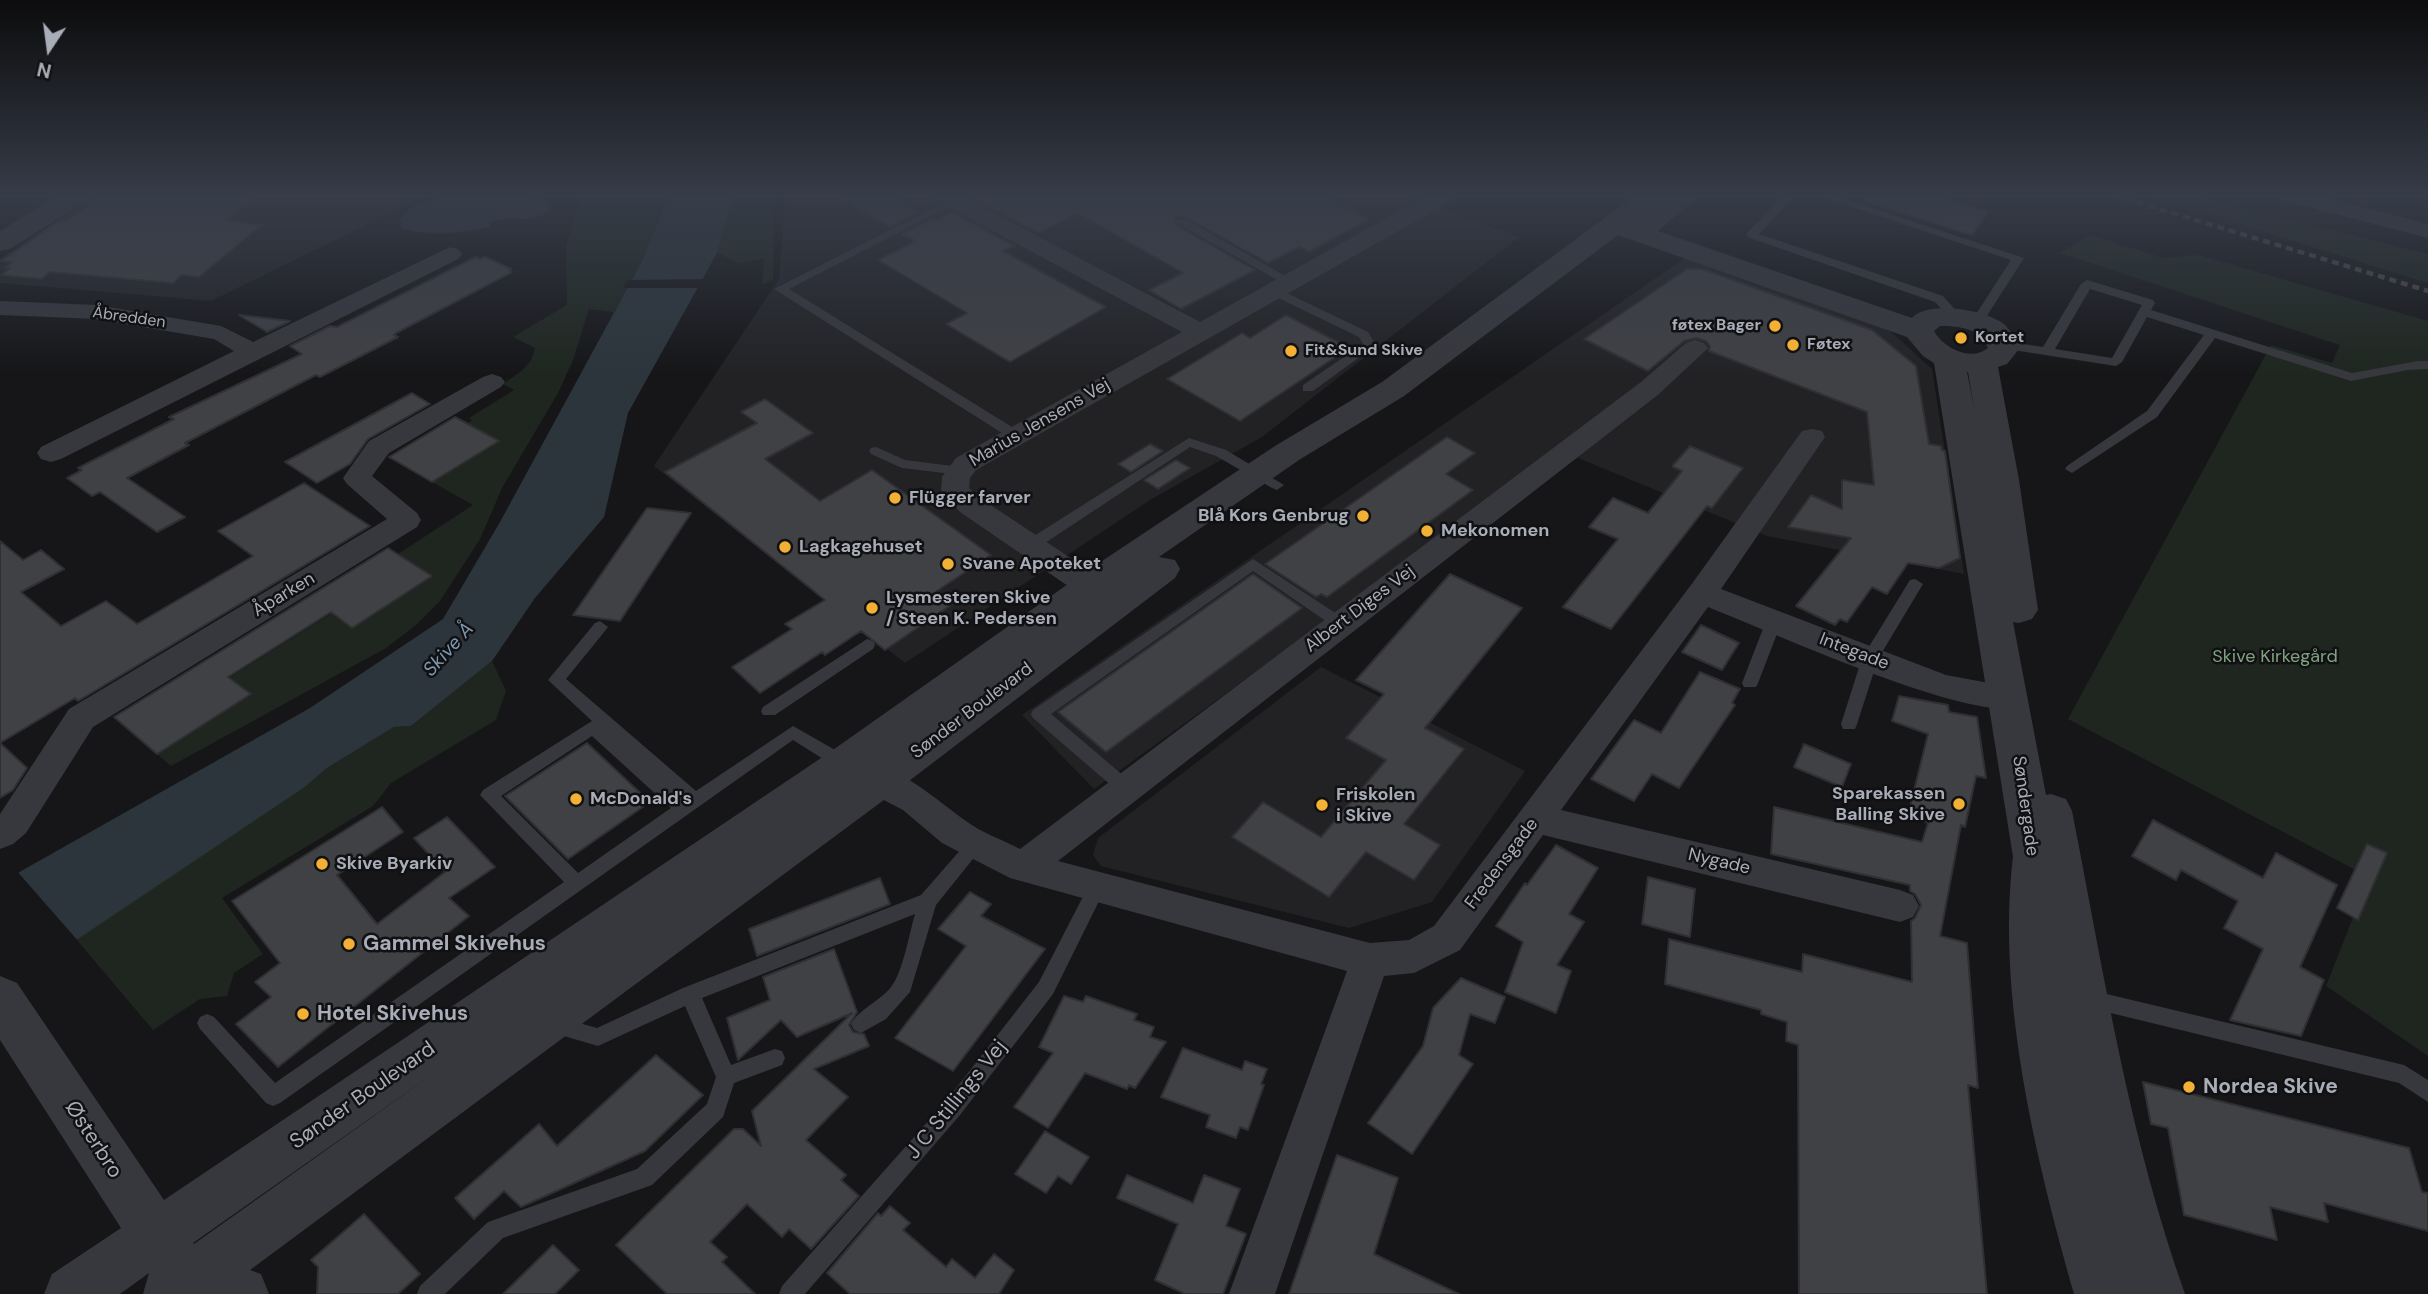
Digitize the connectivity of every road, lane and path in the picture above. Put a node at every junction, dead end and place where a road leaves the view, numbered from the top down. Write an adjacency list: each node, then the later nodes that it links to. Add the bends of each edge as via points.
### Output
1 (447, 255): 17 (street)
2 (842, 255): 22 (lane, via 780,289)
3 (1056, 255): 13 (street)
4 (1234, 255): 10 (lane)
5 (1337, 255): 10 (street, Marius Jensens Vej)
6 (1585, 255): 28 (street, Sønder Boulevard)
7 (1740, 255): 15 (street)
8 (1811, 255): 15 (lane, via 1939,299)
9 (2010, 255): 15 (lane, via 2018,258)
10 (1282, 286): 13 (street, Marius Jensens Vej); 21 (lane, via 1364,335 1370,345)
11 (0, 308): 17 (street, Åbredden, via 96,312 221,332)
12 (2144, 312): 14 (lane); 18 (lane, via 2116,362); 18 (lane, via 2149,303 2087,284)
13 (1200, 332): 22 (street, Marius Jensens Vej)
14 (2212, 333): 19 (lane, via 2351,377 2381,374 2410,364); 26 (lane, via 2152,414)
15 (1959, 336): 18 (lane); 39 (street, Søndergade); 55 (street, Søndergade, via 2002,480 2030,700)
16 (1696, 348): 34 (street, Albert Diges Vej)
17 (252, 352): 25 (street)
18 (2047, 352)
19 (2428, 365)
20 (492, 382): 46 (street, Åparken, via 379,447 357,478 407,520 81,718 14,823)
21 (1308, 388)
22 (1015, 435): 27 (street, Marius Jensens Vej)
23 (1812, 438): 31 (street, Fredensgade)
24 (876, 451): 27 (lane, via 902,464)
25 (51, 453)
26 (2073, 469)
27 (960, 471): 29 (street, Marius Jensens Vej, via 955,491)
28 (1267, 479): 29 (lane, via 1221,453 1189,442); 32 (street, Sønder Boulevard)
29 (1031, 545): 32 (street, Marius Jensens Vej)
30 (1915, 584): 37 (lane)
31 (1702, 593): 33 (street, Integade); 45 (street, Fredensgade)
32 (1103, 595): 42 (street, Sønder Boulevard)
33 (1774, 621): 37 (street, Integade); 38 (lane)
34 (1341, 624): 43 (street, Albert Diges Vej); 43 (lane, via 1253,564 1039,714)
35 (600, 627): 44 (lane, via 556,680)
36 (867, 645): 40 (lane)
37 (1870, 658): 39 (street, Integade, via 1942,686); 41 (lane)
38 (1750, 683)
39 (2009, 698): 70 (street, Søndergade, via 2035,857 2030,889 2036,993 2064,1157)
40 (769, 711)
41 (1849, 724)
42 (861, 773): 44 (lane, via 793,732); 47 (street, via 915,800); 58 (street, Sønder Boulevard); 63 (street, Sønder Boulevard)
43 (1126, 788): 48 (street, Albert Diges Vej)
44 (689, 804): 49 (lane); 49 (lane, via 593,727 489,795)
45 (1537, 819): 52 (street, Nygade); 53 (street, Fredensgade, via 1447,938 1414,956)
46 (0, 834)
47 (976, 844): 48 (street); 51 (lane)
48 (1023, 867): 50 (street)
49 (576, 883): 57 (lane, via 273,1096)
50 (1097, 887): 53 (street); 68 (lane, J C Stillings Vej, via 1046,988 953,1108)
51 (928, 901): 54 (lane); 59 (lane, via 903,986 874,1017)
52 (1900, 906)
53 (1370, 960): 69 (street)
54 (690, 994): 58 (lane, via 598,1037); 61 (lane)
55 (2084, 998): 62 (lane, via 2404,1075); 71 (street, Søndergade, via 2118,1169)
56 (7, 1008): 63 (street, Østerbro)
57 (207, 1023)
58 (544, 1023): 64 (street, Sønder Boulevard)
59 (861, 1024)
60 (775, 1058): 61 (lane)
61 (726, 1077): 67 (lane, via 716,1110 644,1177 496,1230)
62 (2428, 1092)
63 (156, 1236): 64 (street, Østerbro); 65 (street, Sønder Boulevard)
64 (182, 1290): 66 (street)
65 (72, 1294)
66 (241, 1294)
67 (428, 1294)
68 (790, 1294)
69 (1252, 1294)
70 (2102, 1294)
71 (2157, 1294)

